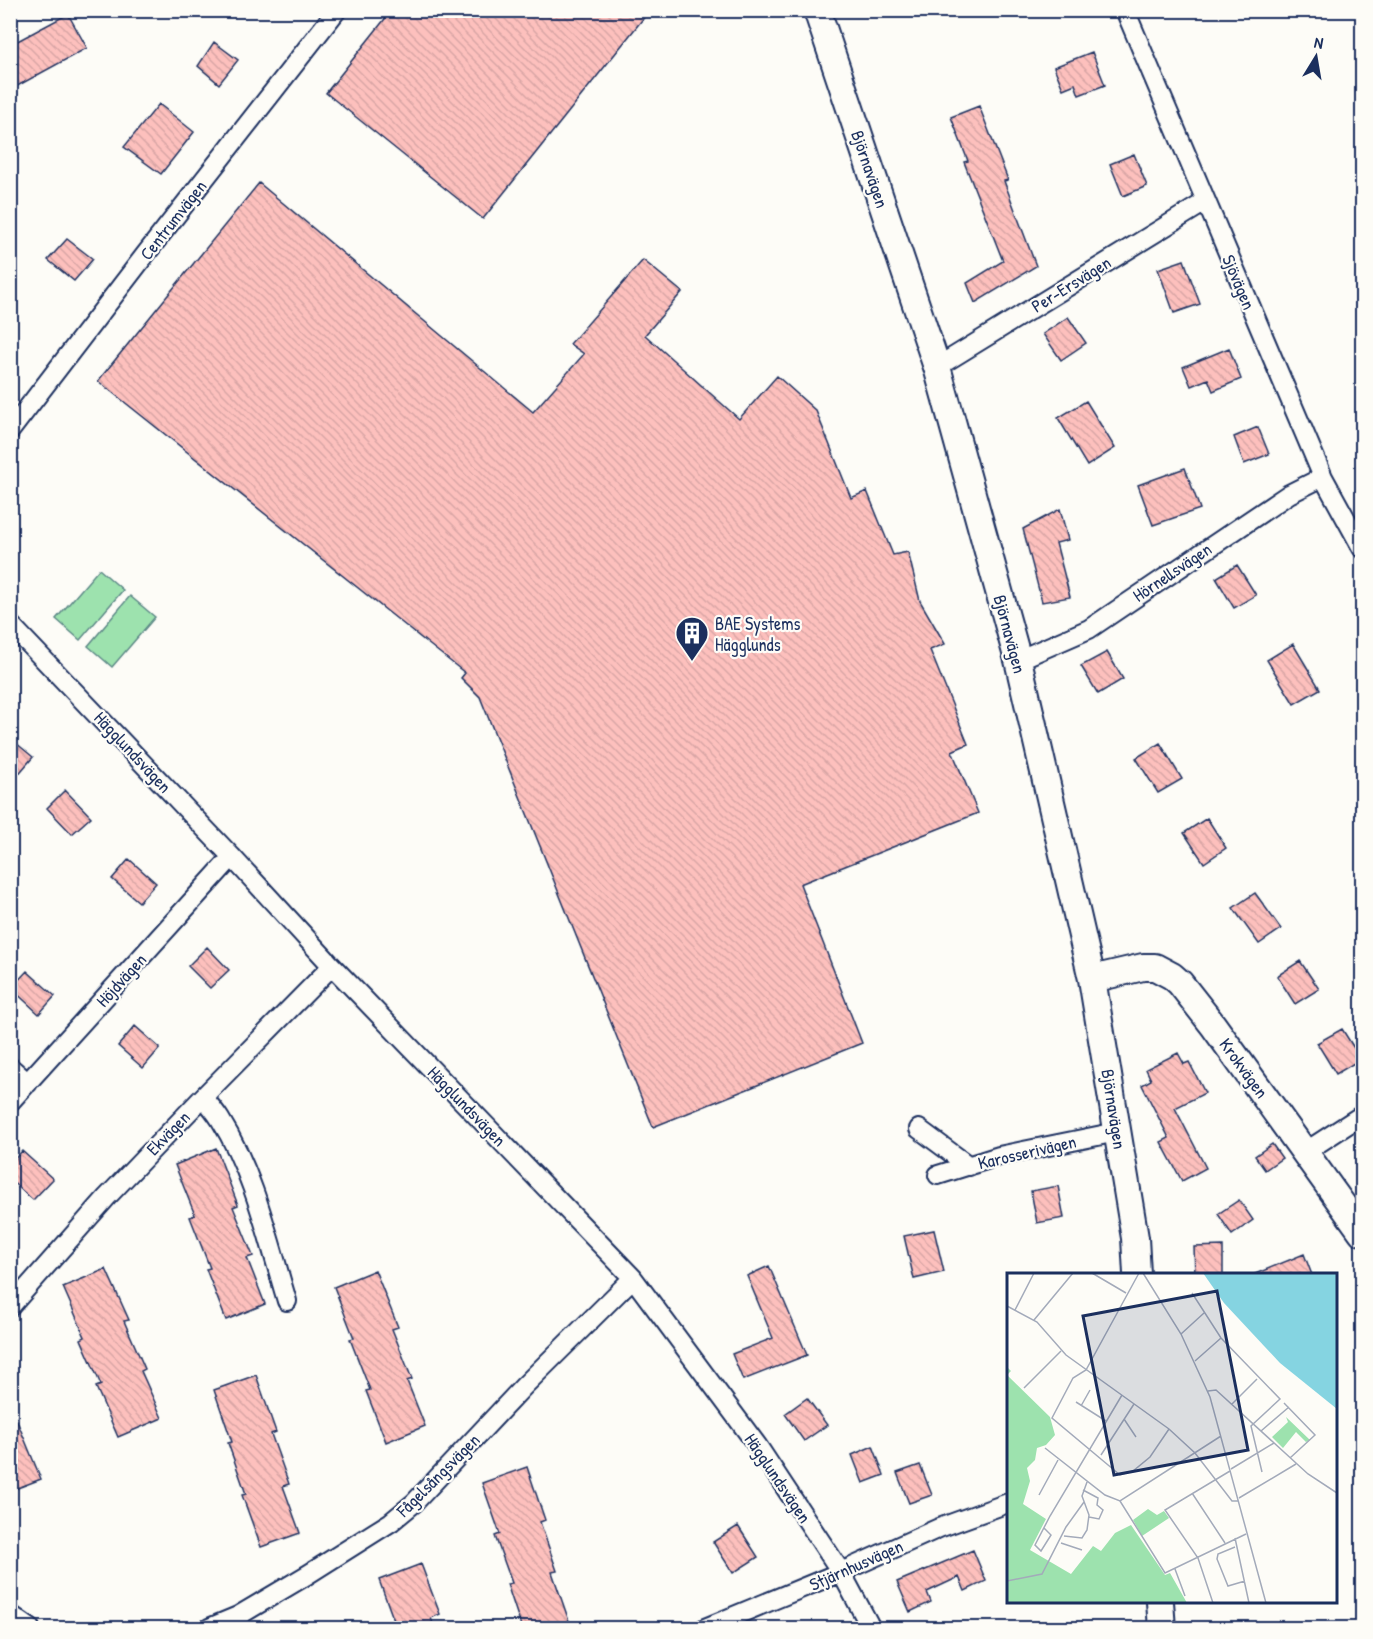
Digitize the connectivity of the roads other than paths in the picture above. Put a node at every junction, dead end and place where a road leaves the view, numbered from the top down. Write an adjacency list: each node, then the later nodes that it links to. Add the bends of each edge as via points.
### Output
1 (337, 10): 6 (street, Centrumvägen)
2 (817, 10): 5 (main road, Björnavägen)
3 (1125, 10): 4 (street, Sjövägen)
4 (1205, 202): 5 (street, Per-Ersvägen); 7 (street, Sjövägen)
5 (937, 367): 10 (main road, Björnavägen)
6 (10, 431)
7 (1323, 477): 8 (street, Sjövägen); 10 (street, Hörnellsvägen, via 1289,494 1089,629)
8 (1362, 548)
9 (10, 624): 11 (street, Hägglundsvägen)
10 (1018, 660): 13 (main road, Björnavägen)
11 (232, 857): 12 (street, Hägglundsvägen); 15 (street, Höjdvägen)
12 (332, 966): 16 (street, Ekvägen); 26 (street, Hägglundsvägen)
13 (1092, 979): 20 (main road, Björnavägen); 21 (main road, Krokvägen, via 1155,967 1180,982)
14 (10, 1067): 15 (street)
15 (28, 1083): 17 (street, Höjdvägen)
16 (203, 1097): 27 (street, via 233,1142 251,1185); 28 (street, Ekvägen, via 107,1197)
17 (10, 1102)
18 (1362, 1115): 21 (street)
19 (919, 1129): 22 (street)
20 (1117, 1132): 22 (street, Karosserivägen, via 999,1156); 25 (main road, Björnavägen, via 1135,1238)
21 (1305, 1152): 24 (main road, Krokvägen)
22 (969, 1166): 23 (street, Karosserivägen)
23 (938, 1175)
24 (1362, 1232)
25 (1137, 1273)
26 (633, 1278): 30 (street, Hägglundsvägen, via 757,1445); 34 (street, Fågelsångsvägen, via 391,1522 238,1616)
27 (287, 1301)
28 (10, 1307)
29 (1007, 1503): 30 (street, Stjärnhusvägen, via 939,1528)
30 (841, 1572): 35 (street, Stjärnhusvägen); 36 (street, Hägglundsvägen)
31 (1160, 1603): 37 (main road)
32 (10, 1614): 33 (street)
33 (30, 1629)
34 (210, 1629)
35 (705, 1629)
36 (871, 1629)
37 (1162, 1629)

